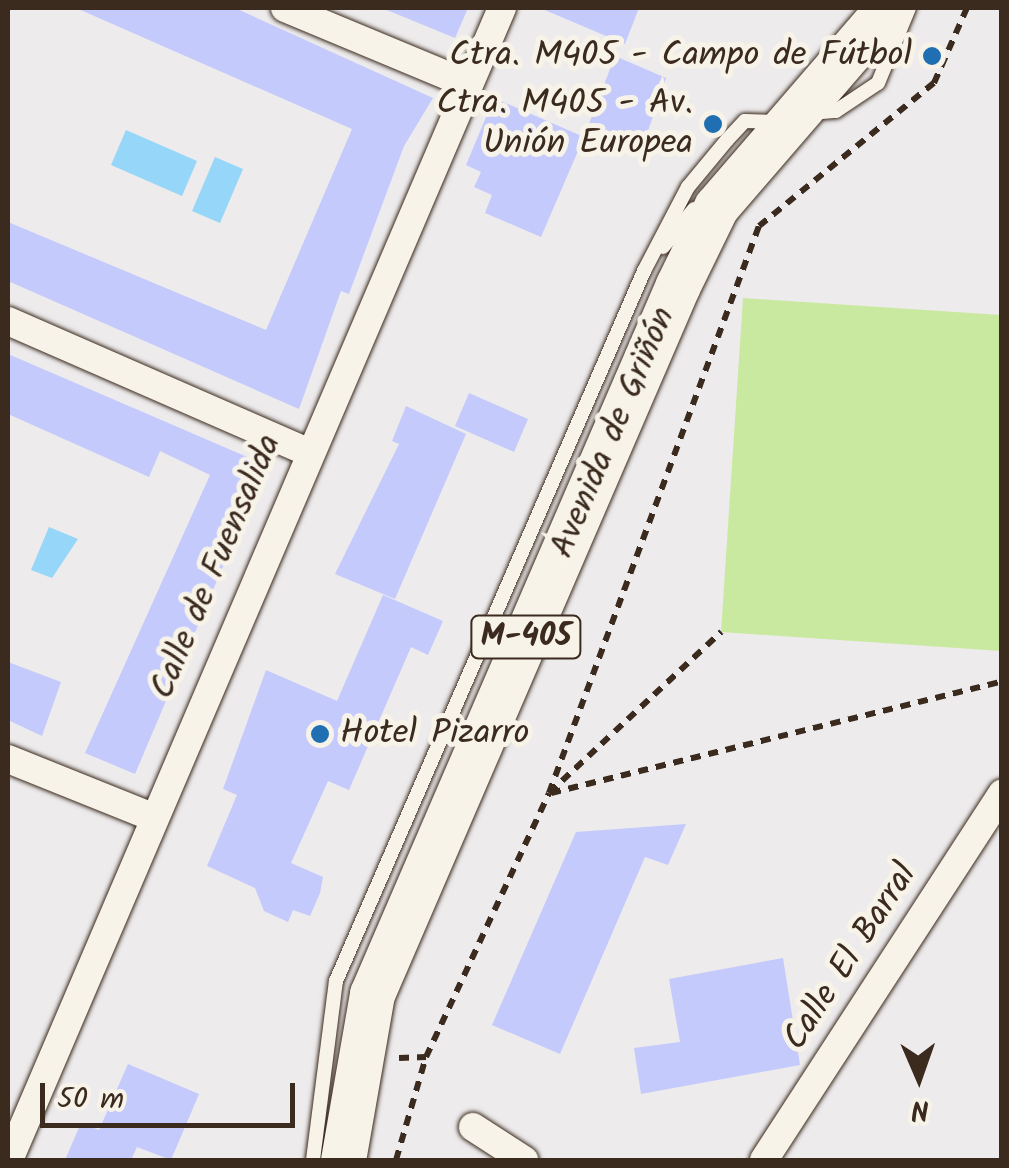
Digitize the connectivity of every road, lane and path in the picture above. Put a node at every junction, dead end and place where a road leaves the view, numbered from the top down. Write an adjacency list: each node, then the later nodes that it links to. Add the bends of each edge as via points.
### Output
1 (286, 8): 6 (street)
2 (502, 8): 6 (street, Calle de Fuensalida)
3 (910, 8): 7 (lane, via 878,83 836,111)
4 (967, 8): 14 (path, via 934,83 759,226)
5 (876, 15): 7 (main road, Avenida de Griñón / M-405)
6 (468, 84): 10 (street, Calle de Fuensalida)
7 (783, 124): 8 (lane); 8 (lane, via 745,122 736,130 688,186); 18 (main road, Avenida de Griñón / M-405, via 716,207 678,285 372,994)
8 (644, 270): 21 (lane, via 336,982)
9 (8, 321): 10 (street)
10 (306, 451): 16 (street, Calle de Fuensalida)
11 (721, 632): 14 (path)
12 (1002, 681): 14 (path)
13 (8, 759): 16 (street)
14 (549, 793): 17 (path)
15 (1002, 794): 25 (street, Calle El Barral)
16 (152, 817): 20 (street, Calle de Fuensalida)
17 (426, 1057): 18 (path); 23 (path)
18 (357, 1059): 22 (main road, Avenida de Griñón / M-405)
19 (472, 1127): 24 (street)
20 (10, 1160)
21 (313, 1160)
22 (344, 1160)
23 (396, 1160)
24 (524, 1160)
25 (764, 1160)

